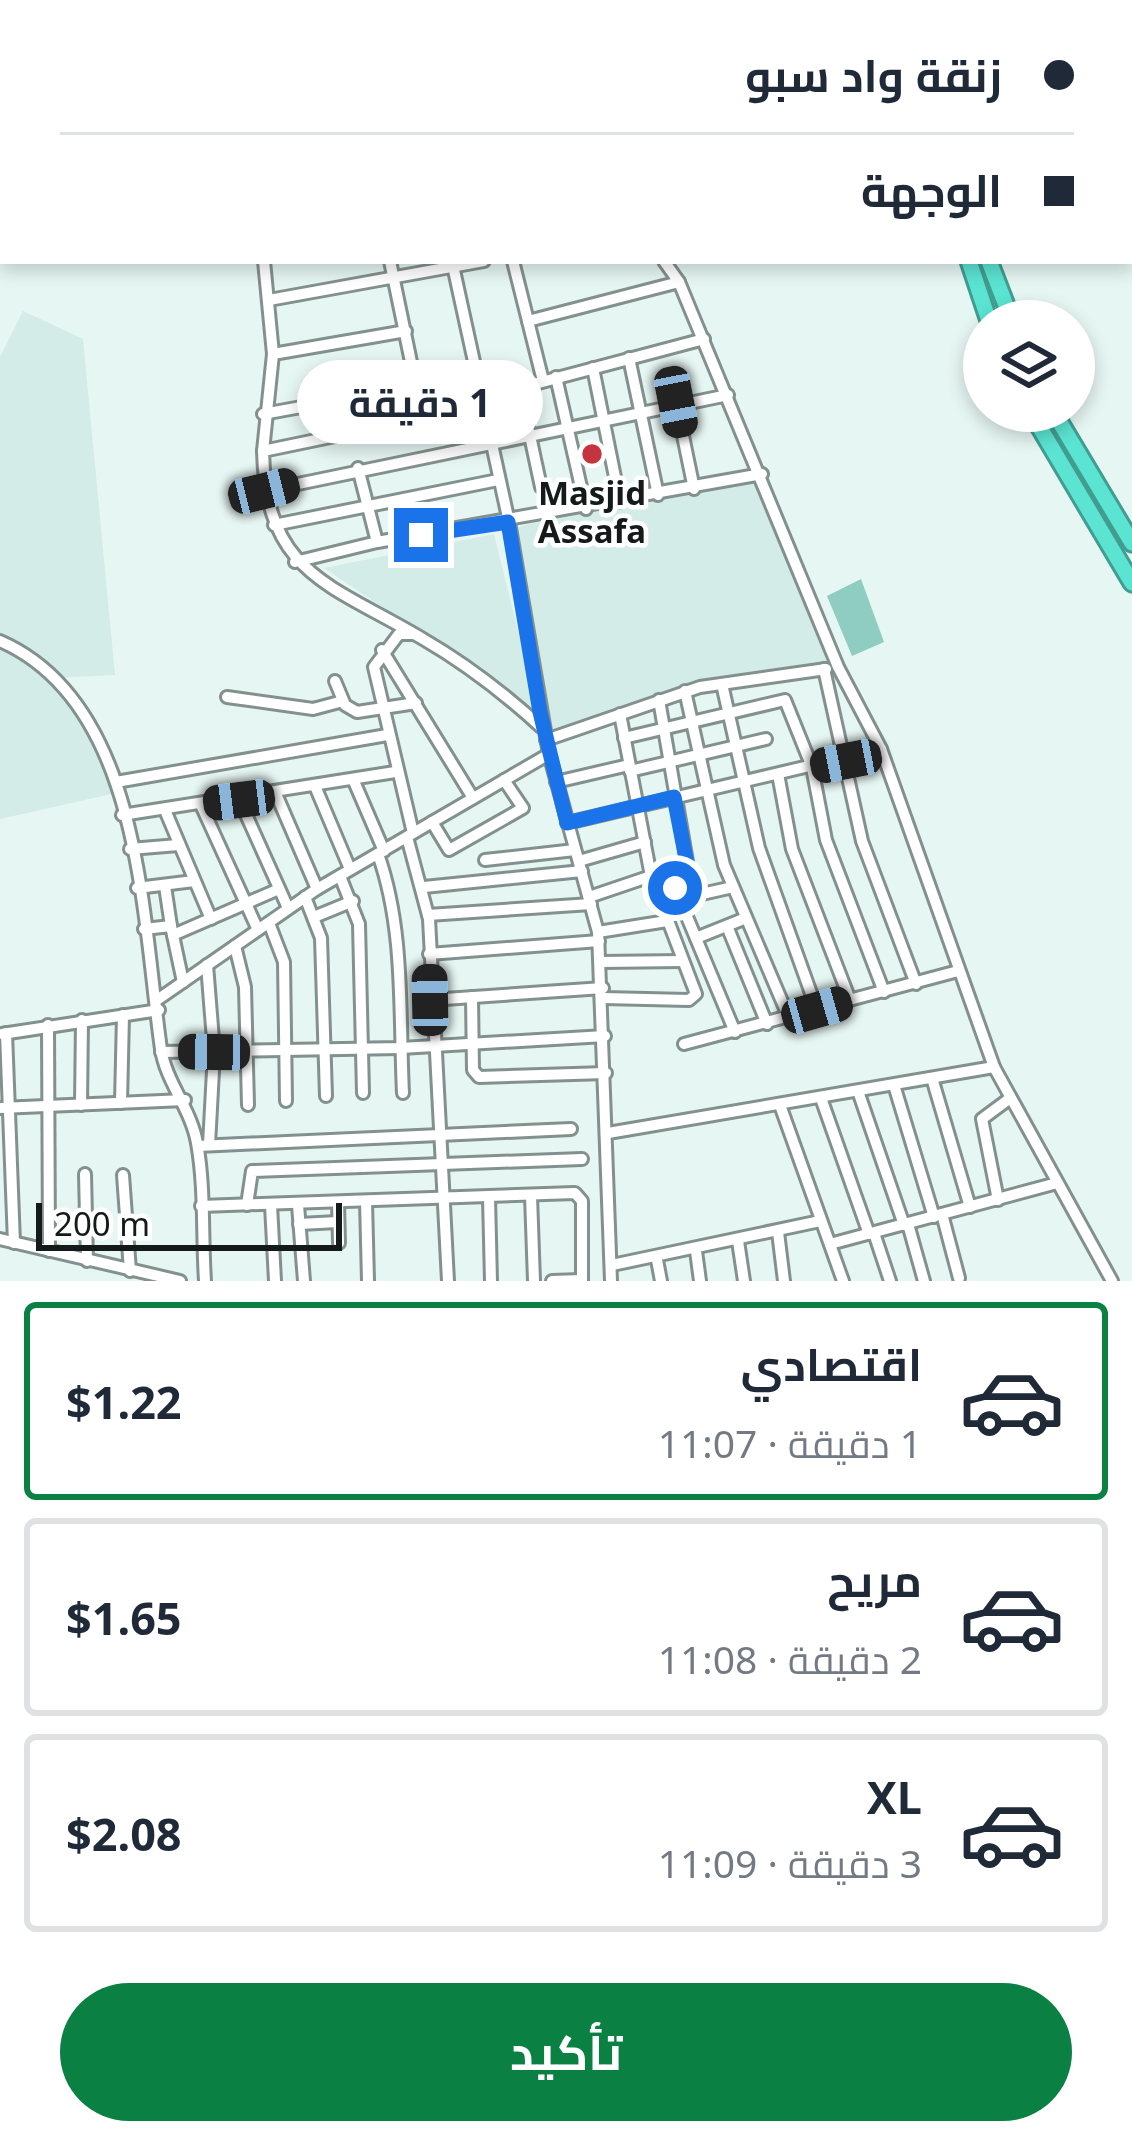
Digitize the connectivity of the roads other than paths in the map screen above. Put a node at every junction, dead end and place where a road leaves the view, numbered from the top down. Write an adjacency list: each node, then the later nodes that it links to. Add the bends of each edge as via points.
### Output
1 (264, 264): 10 (street)
2 (391, 264): 8 (street)
3 (452, 264): 8 (street); 19 (street)
4 (515, 264): 13 (street)
5 (666, 264): 9 (street)
6 (970, 264): 11 (highway)
7 (990, 264): 12 (highway)
8 (396, 279): 10 (street); 14 (street)
9 (680, 281): 13 (street); 15 (street)
10 (269, 300): 16 (street)
11 (982, 300)
12 (1004, 300)
13 (528, 320): 20 (street)
14 (406, 332): 16 (street); 21 (street)
15 (704, 339): 17 (street); 23 (street)
16 (273, 354): 27 (street)
17 (629, 358): 18 (street); 26 (street)
18 (593, 368): 20 (street); 28 (street)
19 (473, 372): 21 (street); 24 (street)
20 (550, 379): 22 (street); 29 (street)
21 (416, 386): 27 (street)
22 (520, 388): 24 (street); 32 (street)
23 (728, 395): 25 (street); 36 (street)
24 (479, 402): 33 (street); 34 (street)
25 (676, 402): 26 (street); 39 (street)
26 (640, 412): 28 (street); 41 (street)
27 (263, 414): 34 (street)
28 (603, 421): 29 (street); 42 (street)
29 (568, 428): 32 (street); 44 (street)
30 (1042, 432): 50 (highway)
31 (1066, 432): 48 (highway)
32 (531, 434): 33 (street); 38 (street)
33 (488, 442): 35 (street); 37 (street)
34 (263, 451): 40 (street)
35 (358, 468): 40 (street); 43 (street)
36 (762, 474): 39 (street); 54 (street)
37 (498, 480): 43 (street); 45 (street)
38 (541, 487)
39 (694, 489): 41 (street)
40 (264, 491): 46 (street)
41 (658, 495): 42 (street)
42 (620, 502): 44 (street)
43 (368, 504): 46 (street); 47 (street)
44 (586, 508): 45 (street)
45 (508, 522): 47 (street); 70 (street)
46 (274, 525): 49 (street)
47 (377, 542): 49 (street)
48 (1132, 543)
49 (295, 562): 51 (street)
50 (1132, 583)
51 (421, 637): 53 (street, via 399,634); 70 (street, via 487,681)
52 (0, 641): 82 (street, via 39,662 69,692 106,748)
53 (382, 650): 61 (street); 62 (street, via 374,667)
54 (831, 668): 56 (street); 72 (street); 74 (street)
55 (335, 681): 59 (street)
56 (722, 684): 57 (street); 63 (street)
57 (685, 692): 60 (street); 65 (street)
58 (227, 697): 59 (street, via 314,709)
59 (343, 700): 62 (street, via 356,712)
60 (659, 700): 64 (street); 66 (street)
61 (416, 703): 62 (street); 89 (street)
62 (383, 709): 67 (street)
63 (729, 713): 65 (street); 71 (street); 76 (street, via 784,700)
64 (620, 714): 68 (street); 70 (street)
65 (693, 722): 66 (street); 73 (street)
66 (662, 729): 68 (street); 75 (street)
67 (388, 734): 78 (street); 82 (street)
68 (624, 738): 77 (street)
69 (766, 739): 71 (street)
70 (546, 741): 81 (street); 83 (street)
71 (736, 746): 73 (street); 84 (street)
72 (881, 749): 74 (street); 135 (street)
73 (699, 755): 75 (street); 86 (street)
74 (846, 761): 76 (street); 137 (street, via 862,841)
75 (667, 762): 77 (street); 88 (street)
76 (812, 767): 79 (street); 138 (street, via 826,840)
77 (629, 768): 83 (street); 92 (street)
78 (395, 772): 80 (street); 97 (street)
79 (778, 774): 84 (street); 142 (street, via 792,849)
80 (353, 778): 85 (street); 101 (street)
81 (504, 780): 89 (street); 95 (street, via 523,808 449,850)
82 (116, 782): 94 (street)
83 (556, 782): 96 (street)
84 (746, 782): 86 (street); 144 (street, via 769,880)
85 (315, 786): 87 (street); 104 (street)
86 (708, 789): 88 (street); 110 (street)
87 (276, 794): 90 (street); 113 (street)
88 (674, 797): 92 (street); 106 (street)
89 (473, 798): 95 (street)
90 (239, 800): 91 (street); 112 (street)
91 (202, 805): 93 (street); 117 (street)
92 (636, 806): 96 (street); 98 (street)
93 (165, 809): 94 (street); 99 (street)
94 (122, 815): 100 (street)
95 (432, 822): 97 (street)
96 (567, 823): 103 (street)
97 (410, 835): 101 (street); 109 (street)
98 (645, 842): 103 (street); 105 (street)
99 (178, 845): 100 (street); 107 (street)
100 (130, 849): 111 (street)
101 (381, 852): 104 (street); 156 (street, via 395,914)
102 (485, 860): 103 (street)
103 (579, 861): 109 (street); 115 (street)
104 (345, 873): 113 (street); 116 (street)
105 (651, 877): 115 (street); 123 (street)
106 (690, 878): 110 (street, via 693,896); 129 (street, via 675,888)
107 (194, 881): 108 (street); 122 (street)
108 (165, 886): 111 (street); 127 (street)
109 (424, 887): 119 (street)
110 (734, 887): 121 (street)
111 (137, 888): 126 (street)
112 (279, 889): 117 (street); 118 (street)
113 (317, 889): 114 (street)
114 (305, 897): 118 (street); 120 (street)
115 (590, 900): 119 (street); 128 (street)
116 (353, 901): 120 (street); 158 (street)
117 (245, 904): 122 (street); 125 (street)
118 (288, 908): 125 (street)
119 (428, 915): 131 (street)
120 (314, 917): 157 (street)
121 (746, 918): 124 (street); 146 (street)
122 (211, 919): 127 (street)
123 (667, 920): 128 (street); 133 (street)
124 (727, 926): 129 (street); 148 (street)
125 (263, 927): 130 (street); 159 (street, via 284,962)
126 (144, 929): 127 (street); 143 (street)
127 (172, 930): 136 (street)
128 (598, 937): 131 (street); 132 (street)
129 (696, 938): 150 (street)
130 (235, 946): 134 (street); 162 (street)
131 (429, 954): 141 (street)
132 (601, 962): 133 (street); 139 (street)
133 (683, 962): 139 (street, via 693,999)
134 (207, 965): 136 (street); 161 (street)
135 (958, 971): 137 (street); 163 (street)
136 (183, 982): 143 (street)
137 (916, 984): 138 (street)
138 (884, 992): 142 (street)
139 (603, 993): 140 (street); 152 (street)
140 (472, 997): 141 (street); 153 (street)
141 (430, 1000): 155 (street)
142 (850, 1000): 144 (street)
143 (158, 1005): 145 (street); 160 (street)
144 (817, 1010): 146 (street)
145 (123, 1015): 147 (street); 175 (street)
146 (789, 1018): 148 (street)
147 (82, 1020): 149 (street); 176 (street)
148 (766, 1024): 150 (street)
149 (48, 1025): 151 (street); 179 (street)
150 (735, 1031): 154 (street)
151 (3, 1034): 180 (street)
152 (604, 1036): 153 (street); 164 (street)
153 (473, 1040): 155 (street); 164 (street, via 479,1078)
154 (684, 1044)
155 (433, 1045): 156 (street); 183 (street)
156 (401, 1048): 158 (street); 169 (street)
157 (325, 1049): 158 (street); 159 (street); 170 (street)
158 (361, 1049): 168 (street)
159 (286, 1051): 162 (street); 174 (street)
160 (161, 1052): 161 (street); 172 (street)
161 (214, 1052): 162 (street); 184 (street)
162 (250, 1053): 178 (street)
163 (994, 1067): 165 (street); 173 (street)
164 (606, 1073): 182 (street)
165 (932, 1078): 166 (street); 200 (street)
166 (894, 1085): 167 (street); 201 (street)
167 (858, 1091): 171 (street); 205 (street)
168 (363, 1093)
169 (403, 1093)
170 (326, 1096)
171 (821, 1098): 177 (street); 207 (street)
172 (185, 1100): 175 (street); 184 (street)
173 (1009, 1100): 189 (street); 193 (street, via 982,1119)
174 (286, 1101)
175 (122, 1103): 176 (street)
176 (81, 1105): 179 (street)
177 (780, 1105): 182 (street); 203 (street)
178 (248, 1106)
179 (48, 1107): 180 (street); 213 (street)
180 (5, 1108): 210 (street)
181 (571, 1129): 183 (street)
182 (608, 1133): 217 (street)
183 (440, 1136): 184 (street); 186 (street)
184 (203, 1146): 199 (street)
185 (582, 1159): 186 (street)
186 (442, 1167): 192 (street); 196 (street, via 252,1171)
187 (86, 1174): 216 (street)
188 (123, 1175): 218 (street)
189 (1057, 1183): 193 (street); 239 (street)
190 (531, 1196): 191 (street); 221 (street, via 581,1197); 229 (street)
191 (489, 1198): 192 (street); 228 (street)
192 (444, 1199): 194 (street); 227 (street)
193 (998, 1200): 200 (street)
194 (366, 1201): 195 (street); 226 (street)
195 (338, 1202): 198 (street); 202 (street)
196 (247, 1205): 197 (street); 199 (street)
197 (271, 1205): 198 (street); 224 (street)
198 (298, 1205): 204 (street)
199 (201, 1206): 223 (street)
200 (970, 1207): 201 (street)
201 (938, 1215): 205 (street); 220 (street)
202 (338, 1222): 204 (street); 211 (street)
203 (820, 1222): 206 (street); 212 (street)
204 (299, 1224): 225 (street)
205 (906, 1224): 207 (street); 238 (street)
206 (778, 1232): 209 (street); 235 (street)
207 (872, 1233): 212 (street); 237 (street)
208 (0, 1239): 210 (street)
209 (738, 1241): 214 (street); 234 (street)
210 (14, 1243): 213 (street)
211 (339, 1244)
212 (830, 1244): 236 (street)
213 (50, 1251): 216 (street)
214 (696, 1251): 215 (street); 233 (street)
215 (657, 1260): 217 (street); 232 (street)
216 (87, 1261): 218 (street)
217 (612, 1265): 231 (street)
218 (130, 1271): 219 (street)
219 (158, 1278): 222 (street)
220 (959, 1278)
221 (582, 1280): 230 (street)
222 (180, 1281)
223 (205, 1281)
224 (275, 1281)
225 (304, 1281)
226 (368, 1281)
227 (448, 1281)
228 (491, 1281)
229 (534, 1281)
230 (552, 1281)
231 (611, 1281)
232 (661, 1281)
233 (700, 1281)
234 (744, 1281)
235 (784, 1281)
236 (843, 1281)
237 (890, 1281)
238 (924, 1281)
239 (1112, 1281)

